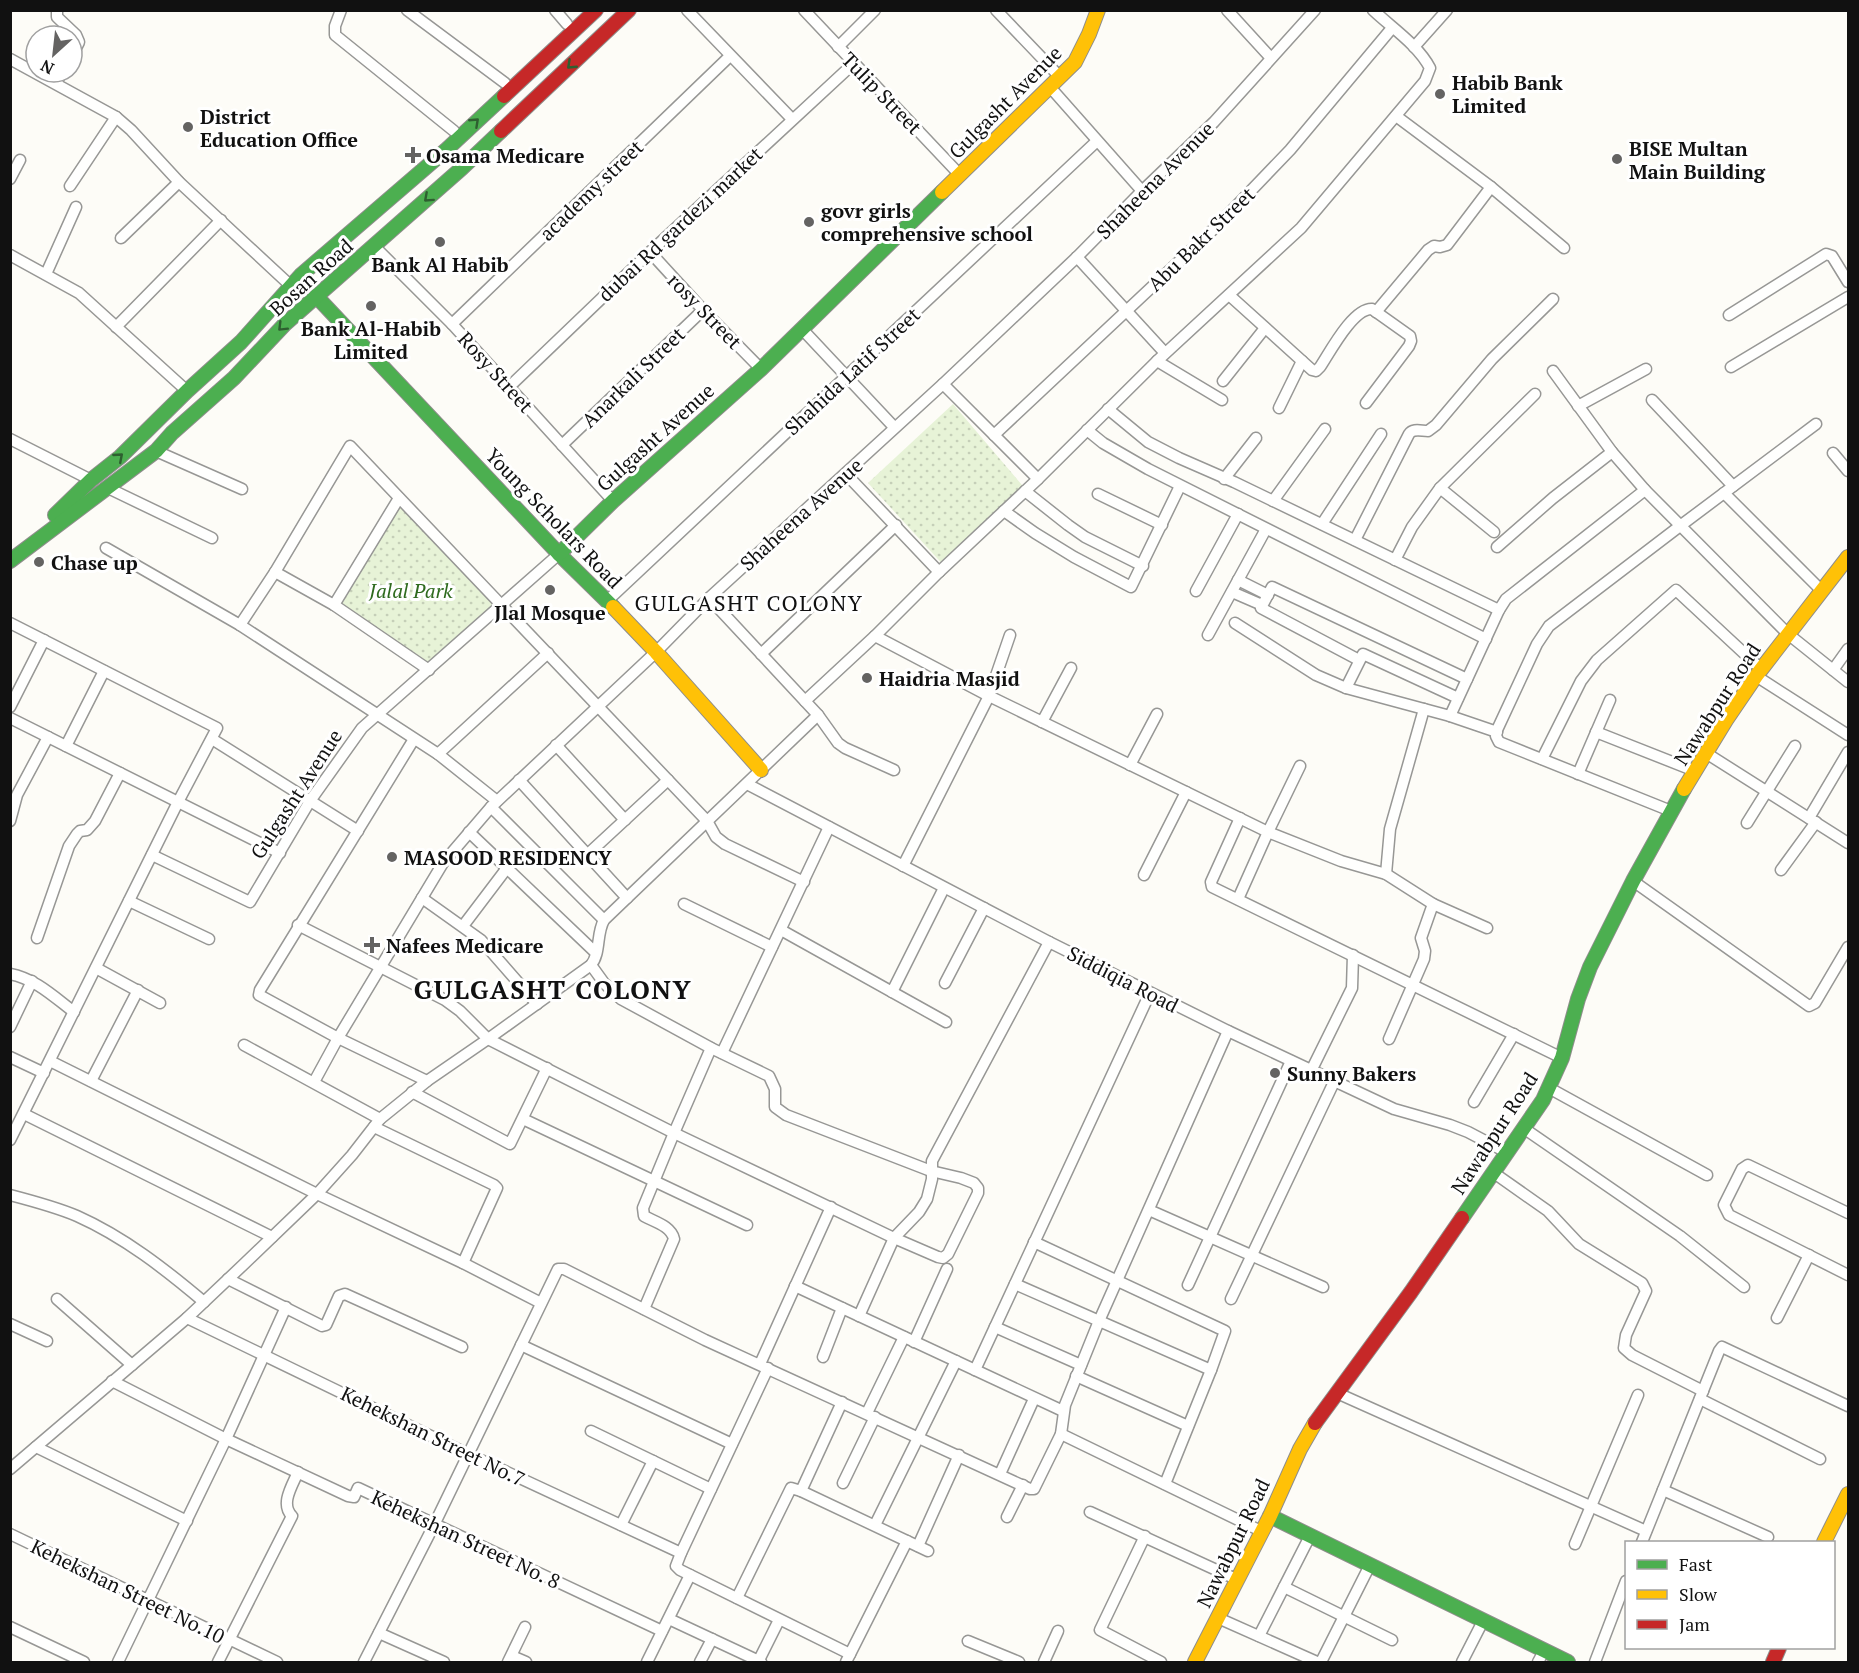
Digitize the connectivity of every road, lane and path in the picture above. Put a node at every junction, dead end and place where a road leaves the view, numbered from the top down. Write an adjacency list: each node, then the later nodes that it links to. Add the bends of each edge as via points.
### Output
1 (57, 10): 17 (street, via 57,17)
2 (340, 10): 34 (street, via 335,35)
3 (407, 10): 29 (street)
4 (555, 10): 18 (street)
5 (596, 10): 16 (street, Bosan Road)
6 (628, 10): 20 (street, Bosan Road)
7 (687, 10): 23 (street)
8 (804, 10): 21 (street, Tulip Street)
9 (875, 10): 21 (street)
10 (996, 10): 28 (street)
11 (1098, 10): 28 (street, Gulgasht Avenue, via 1075,62)
12 (1227, 10): 24 (street)
13 (1315, 10): 24 (street, Shaheena Avenue)
14 (1373, 10): 19 (street)
15 (1447, 10): 22 (street)
16 (582, 23): 20 (street); 36 (street, Bosan Road, one-way to 16)
17 (64, 24)
18 (567, 24)
19 (1392, 28): 22 (street); 61 (street, Abu Bakr Street, via 1290,150 1219,224)
20 (598, 39): 38 (street, Bosan Road, one-way to 38)
21 (838, 47): 26 (street, Tulip Street)
22 (1414, 47): 31 (street, via 1430,68)
23 (730, 56): 33 (street); 64 (street, academy street)
24 (1271, 58): 44 (street, Shaheena Avenue, via 1214,122)
25 (10, 59): 27 (street)
26 (853, 64): 33 (street, dubai Rd gardezi market); 39 (street, Tulip Street)
27 (24, 66)
28 (1055, 82): 35 (street); 39 (street, Gulgasht Avenue)
29 (505, 83)
30 (58, 84): 32 (street)
31 (1396, 116): 43 (street); 56 (street, via 1301,228)
32 (116, 117): 41 (street); 42 (street)
33 (792, 119): 50 (street, dubai Rd gardezi market)
34 (454, 131)
35 (1097, 141): 44 (street); 74 (street, Shahida Latif Street)
36 (446, 150): 38 (street); 55 (street, Bosan Road)
37 (20, 160): 40 (street)
38 (462, 168): 48 (street, Bosan Road, one-way to 48)
39 (960, 175): 67 (street, Gulgasht Avenue)
40 (10, 179)
41 (179, 182): 46 (street); 47 (street)
42 (70, 186)
43 (1491, 187): 49 (street); 62 (street, via 1447,245 1428,250)
44 (1142, 191): 52 (street, Shaheena Avenue)
45 (76, 207): 53 (street)
46 (221, 220): 55 (street); 65 (street)
47 (120, 237)
48 (374, 246): 57 (street, Bosan Road); 64 (street, Rosy Street)
49 (1564, 248)
50 (650, 252): 60 (street, rosy Street); 77 (street, dubai Rd gardezi market)
51 (10, 255): 53 (street)
52 (1077, 257): 61 (street); 76 (street, Shaheena Avenue)
53 (46, 274): 65 (street, via 79,293)
54 (1848, 282): 63 (street, via 1832,256 1826,254)
55 (291, 286): 78 (street, Bosan Road, via 241,342)
56 (1229, 295): 66 (street); 68 (street)
57 (316, 296): 95 (street, Bosan Road, one-way to 95); 128 (street, Young Scholars Road)
58 (1848, 297): 70 (street)
59 (1553, 299): 124 (street, via 1492,359 1436,425 1428,431 1411,431)
60 (703, 310): 71 (street, rosy Street); 94 (street, Anarkali Street)
61 (1126, 310): 68 (street); 91 (street, Abu Bakr Street)
62 (1376, 312): 69 (street, via 1367,309 1353,319 1316,371); 82 (street, via 1410,336 1411,341)
63 (1729, 315)
64 (452, 324): 77 (street, Rosy Street)
65 (116, 327): 78 (street)
66 (1265, 328): 69 (street); 75 (street)
67 (802, 329): 71 (street, Gulgasht Avenue); 74 (street)
68 (1161, 357): 80 (street); 85 (street)
69 (1302, 362): 84 (street)
70 (1731, 367)
71 (761, 369): 113 (street, Gulgasht Avenue)
72 (1646, 369): 83 (street)
73 (1552, 371): 83 (street)
74 (847, 376): 87 (street); 141 (street, Shahida Latif Street)
75 (1224, 381)
76 (943, 384): 87 (street, Shaheena Avenue); 91 (street)
77 (509, 387): 94 (street, Rosy Street)
78 (187, 391): 102 (street, Bosan Road, one-way to 78)
79 (1535, 394): 106 (street)
80 (1222, 400)
81 (1652, 400): 104 (street)
82 (1366, 404)
83 (1578, 406): 96 (street)
84 (1279, 408)
85 (1108, 409): 89 (street); 101 (street, via 1148,442)
86 (1816, 424): 104 (street)
87 (894, 427): 99 (street, Shaheena Avenue)
88 (1325, 429): 114 (street)
89 (1087, 430): 100 (street); 103 (street)
90 (1381, 434): 117 (street)
91 (994, 435): 100 (street)
92 (1256, 438): 101 (street)
93 (10, 439): 102 (street)
94 (562, 445): 113 (street, Rosy Street)
95 (156, 451): 105 (street, Bosan Road); 107 (street)
96 (1612, 452): 108 (street); 127 (street)
97 (1833, 453): 98 (street)
98 (1848, 471)
99 (846, 474): 118 (street); 140 (street, Shaheena Avenue)
100 (1038, 479): 109 (street)
101 (1224, 479): 114 (street)
102 (91, 480): 125 (street, Bosan Road, via 62,510)
103 (1180, 486): 116 (street); 119 (street)
104 (1733, 486): 110 (street)
105 (108, 488): 123 (street); 131 (street, Bosan Road)
106 (1440, 488): 122 (street); 130 (street, via 1412,527)
107 (242, 489)
108 (1645, 490): 120 (street); 145 (street, via 1506,599)
109 (1025, 491): 115 (street); 132 (street, via 1085,537)
110 (1724, 493): 120 (street); 137 (street)
111 (1098, 494): 119 (street)
112 (399, 498): 133 (street, via 350,446); 142 (street); 144 (street)
113 (613, 501): 128 (street, Gulgasht Avenue)
114 (1273, 501): 117 (street)
115 (1004, 511): 132 (street, via 1129,587); 134 (street)
116 (1238, 514): 121 (street); 136 (street)
117 (1322, 524): 124 (street)
118 (896, 525): 134 (street); 158 (street)
119 (1162, 525): 132 (street)
120 (1680, 526): 149 (street); 181 (street, via 1550,626 1537,644)
121 (1266, 529): 135 (street); 153 (street)
122 (1494, 532)
123 (212, 538)
124 (1355, 540): 130 (street)
125 (10, 548)
126 (106, 548): 148 (street)
127 (1497, 548)
128 (559, 554): 141 (street, Young Scholars Road); 144 (street, Gulgasht Avenue)
129 (1848, 557): 137 (street, Nawabpur Road)
130 (1395, 560): 145 (street)
131 (10, 561)
132 (1143, 566)
133 (275, 572): 142 (street); 148 (street)
134 (939, 572): 152 (street)
135 (1238, 580): 138 (street); 139 (street)
136 (1196, 591)
137 (1822, 591): 149 (street, Nawabpur Road)
138 (1232, 592): 143 (street); 151 (street)
139 (1268, 595): 143 (street); 165 (street, via 1273,587)
140 (709, 598): 156 (street, Shaheena Avenue); 158 (street)
141 (607, 601): 156 (street, Young Scholars Road)
142 (334, 605): 162 (street)
143 (1262, 605): 159 (street)
144 (502, 606): 157 (street); 162 (street, Gulgasht Avenue)
145 (1499, 610): 153 (street)
146 (10, 623): 154 (street)
147 (1235, 623): 167 (street, via 1316,675)
148 (240, 625): 175 (street)
149 (1788, 634): 163 (street); 164 (street, Nawabpur Road)
150 (1010, 635): 168 (street)
151 (1208, 635)
152 (875, 636): 168 (street); 171 (street)
153 (1486, 639): 165 (street)
154 (44, 640): 161 (street); 173 (street)
155 (1848, 649): 163 (street)
156 (656, 652): 172 (street, Shaheena Avenue); 196 (street, Young Scholars Road)
157 (548, 653): 172 (street); 192 (street)
158 (761, 654): 171 (street)
159 (1359, 660): 167 (street); 169 (street, via 1364,654)
160 (1071, 668): 180 (street)
161 (104, 670): 185 (street, via 215,726); 188 (street)
162 (429, 670): 175 (street, Gulgasht Avenue)
163 (1833, 670): 166 (street)
164 (1758, 672): 183 (street); 191 (street, Nawabpur Road); 193 (street, via 1676,590 1586,673)
165 (1467, 679): 169 (street)
166 (1848, 682)
167 (1346, 688): 174 (street)
168 (989, 696): 180 (street); 225 (street)
169 (1458, 698): 178 (street)
170 (1610, 700): 182 (street)
171 (805, 701): 177 (street)
172 (598, 706): 187 (street, Shaheena Avenue); 202 (street)
173 (10, 707)
174 (1424, 709): 178 (street); 228 (street, via 1390,829)
175 (378, 714): 186 (street); 207 (street, Gulgasht Avenue, via 362,728)
176 (1157, 714): 194 (street)
177 (818, 715): 196 (street); 197 (street, via 844,748)
178 (1450, 716): 181 (street)
179 (10, 718): 184 (street)
180 (1042, 722): 194 (street)
181 (1497, 732): 193 (street, via 1499,742)
182 (1596, 732): 198 (street); 200 (street)
183 (1848, 735)
184 (48, 737): 188 (street); 206 (street)
185 (212, 739): 207 (street); 208 (street)
186 (414, 739): 192 (street); 218 (street)
187 (556, 745): 201 (street, Shaheena Avenue); 212 (street)
188 (66, 746): 199 (street)
189 (1795, 747): 204 (street)
190 (1848, 752): 213 (street)
191 (1706, 753): 198 (street, Nawabpur Road); 204 (street)
192 (438, 754): 209 (street)
193 (1542, 759): 200 (street)
194 (1130, 765): 205 (street)
195 (1300, 766): 220 (street)
196 (761, 770): 203 (street)
197 (894, 770)
198 (1695, 771): 210 (street, Nawabpur Road)
199 (120, 772): 208 (street); 245 (street, via 95,822 77,834 69,846)
200 (1578, 774): 210 (street)
201 (519, 780): 209 (street, Shaheena Avenue); 223 (street)
202 (668, 780): 212 (street); 215 (street)
203 (747, 784): 215 (street); 217 (street, Siddiqia Road)
204 (1767, 791): 213 (street); 216 (street)
205 (1186, 792): 211 (street); 229 (street)
206 (14, 795): 214 (street)
207 (310, 801): 218 (street); 222 (street, Gulgasht Avenue)
208 (178, 802): 222 (street); 224 (street)
209 (494, 804): 219 (street, Shaheena Avenue); 240 (street)
210 (1671, 811): 230 (street, Nawabpur Road)
211 (1240, 818): 220 (street); 235 (street, via 1211,885)
212 (625, 820): 223 (street)
213 (1812, 820): 221 (street); 227 (street)
214 (10, 821)
215 (707, 821): 231 (street, via 721,841); 234 (street)
216 (1747, 823)
217 (830, 828): 225 (street, Siddiqia Road); 231 (street)
218 (358, 831): 241 (street)
219 (469, 832): 226 (street); 233 (street, Shaheena Avenue)
220 (1268, 832): 228 (street); 235 (street)
221 (1848, 843)
222 (280, 853): 224 (street, Gulgasht Avenue, via 250,902)
223 (588, 854): 234 (street)
224 (152, 855): 236 (street)
225 (903, 866): 232 (street, Siddiqia Road)
226 (507, 868): 242 (street); 250 (street)
227 (1781, 870)
228 (1386, 874): 238 (street)
229 (1144, 875)
230 (1633, 881): 249 (street, via 1809,1006 1815,1003); 275 (street, Nawabpur Road, via 1586,976)
231 (804, 882): 244 (street)
232 (944, 888): 239 (street, Siddiqia Road); 260 (street)
233 (422, 897): 242 (street); 253 (street, Shaheena Avenue)
234 (627, 898): 240 (street)
235 (1238, 899): 251 (street)
236 (129, 901): 246 (street); 254 (street)
237 (684, 904): 248 (street)
238 (1433, 904): 243 (street); 258 (street, via 1421,938 1424,959)
239 (984, 908): 247 (street, Siddiqia Road); 257 (street)
240 (604, 920): 250 (street)
241 (298, 925): 253 (street); 269 (street, via 259,994)
242 (463, 926): 263 (street, via 481,940)
243 (1487, 928)
244 (780, 930): 248 (street); 260 (street)
245 (37, 938)
246 (209, 939)
247 (1049, 942): 261 (street, Siddiqia Road); 295 (street, via 935,1154)
248 (772, 947): 273 (street)
249 (1848, 947)
250 (596, 953): 252 (street)
251 (1353, 955): 258 (street); 279 (street, via 1352,988)
252 (591, 964): 263 (street); 273 (street, via 621,999)
253 (380, 967): 269 (street, Shaheena Avenue); 270 (street, via 445,1000)
254 (96, 968): 259 (street); 264 (street)
255 (10, 974): 256 (street)
256 (32, 981): 264 (street); 266 (street)
257 (945, 983)
258 (1413, 985): 268 (street); 271 (street)
259 (138, 990): 262 (street); 281 (street)
260 (892, 992): 265 (street)
261 (1150, 993): 267 (street, Siddiqia Road); 308 (street)
262 (160, 1003)
263 (537, 1004): 270 (street)
264 (74, 1012): 276 (street)
265 (946, 1022)
266 (10, 1027)
267 (1228, 1031): 277 (street, Siddiqia Road); 302 (street)
268 (1514, 1034): 275 (street); 287 (street)
269 (338, 1038): 282 (street); 283 (street, Shaheena Avenue)
270 (488, 1039): 278 (street); 282 (street)
271 (1389, 1039)
272 (244, 1045): 283 (street)
273 (716, 1051): 292 (street); 295 (street, via 769,1076 776,1107 786,1115)
274 (10, 1057): 280 (street)
275 (1562, 1058): 285 (street, Nawabpur Road)
276 (50, 1061): 280 (street); 281 (street)
277 (1291, 1061): 279 (street, Siddiqia Road); 306 (street)
278 (547, 1068): 289 (street); 292 (street)
279 (1311, 1071): 284 (street, Siddiqia Road)
280 (44, 1073): 288 (street)
281 (91, 1081): 299 (street)
282 (427, 1081): 286 (street)
283 (314, 1082): 290 (street)
284 (1334, 1082): 294 (street, Siddiqia Road, via 1394,1109 1468,1132); 309 (street)
285 (1549, 1088): 291 (street, Nawabpur Road); 297 (street)
286 (412, 1092): 289 (street, via 510,1144); 290 (street)
287 (1474, 1102)
288 (24, 1113): 293 (street); 305 (street)
289 (523, 1119): 298 (street)
290 (377, 1123): 299 (street); 311 (street, via 497,1188)
291 (1525, 1128): 294 (street, Nawabpur Road); 320 (street, via 1680,1236)
292 (674, 1133): 298 (street); 301 (street)
293 (10, 1140)
294 (1508, 1154): 296 (street, Nawabpur Road)
295 (931, 1172): 307 (street, via 927,1199); 307 (street, via 961,1178 978,1188 948,1254 938,1257)
296 (1494, 1173): 347 (street, Nawabpur Road); 349 (street, via 1548,1211 1579,1244 1642,1283 1646,1291 1623,1348)
297 (1707, 1175)
298 (655, 1181): 304 (street); 327 (street, via 643,1213 668,1229 674,1239)
299 (317, 1194): 305 (street); 311 (street)
300 (10, 1195): 323 (street, via 103,1229 154,1262)
301 (831, 1207): 307 (street); 318 (street)
302 (1149, 1210): 306 (street); 315 (street)
303 (1848, 1213): 310 (street, via 1751,1166 1743,1167 1724,1201 1726,1212)
304 (747, 1225)
305 (272, 1237): 314 (street)
306 (1210, 1237): 309 (street); 317 (street)
307 (894, 1238): 328 (street)
308 (1034, 1242): 315 (street); 316 (street)
309 (1252, 1255): 319 (street); 322 (street)
310 (1809, 1255): 313 (street); 330 (street)
311 (463, 1263): 324 (street)
312 (947, 1269): 334 (street)
313 (1848, 1275)
314 (228, 1279): 323 (street); 325 (street)
315 (1117, 1280): 331 (street); 344 (street, via 1225,1331)
316 (1015, 1284): 331 (street); 333 (street)
317 (1188, 1285)
318 (795, 1286): 326 (street); 342 (street)
319 (1323, 1287)
320 (1744, 1287)
321 (57, 1299): 341 (street)
322 (1231, 1299)
323 (204, 1302): 329 (street)
324 (541, 1303): 327 (street, via 558,1269 564,1269); 336 (street)
325 (285, 1307): 337 (street, via 324,1326 339,1296 349,1295); 338 (street)
326 (843, 1308): 328 (street); 339 (street)
327 (644, 1309): 342 (street)
328 (859, 1316): 334 (street)
329 (187, 1318): 338 (street, Kehekshan Street No.7); 341 (street)
330 (1777, 1318)
331 (1099, 1321): 344 (street); 345 (street)
332 (10, 1324): 335 (street)
333 (995, 1327): 343 (street); 345 (street)
334 (909, 1339): 340 (street); 354 (street)
335 (47, 1341)
336 (521, 1345): 360 (street); 362 (street)
337 (462, 1347)
338 (264, 1355): 359 (street); 362 (street, Kehekshan Street No.7)
339 (823, 1357)
340 (956, 1361): 343 (street); 358 (street)
341 (132, 1365): 346 (street)
342 (764, 1366): 351 (street); 360 (street)
343 (975, 1370): 353 (street)
344 (1211, 1370): 355 (street)
345 (1078, 1371): 353 (street); 355 (street)
346 (112, 1381): 359 (street, Kehekshan Street No. 8); 361 (street)
347 (1336, 1393): 376 (street); 378 (street, Nawabpur Road, via 1300,1449)
348 (1638, 1395): 376 (street)
349 (1702, 1395): 352 (street, via 1722,1347); 364 (street); 373 (street)
350 (1033, 1401): 368 (street)
351 (842, 1402): 354 (street); 374 (street)
352 (1848, 1406)
353 (1062, 1411): 357 (street)
354 (871, 1415): 358 (street); 369 (street)
355 (1188, 1426): 370 (street)
356 (591, 1431): 365 (street)
357 (1061, 1434): 370 (street); 371 (street, via 1037,1486 1030,1489)
358 (919, 1437): 363 (street); 383 (street)
359 (226, 1439): 367 (street, Kehekshan Street No. 8); 380 (street)
360 (732, 1444): 372 (street)
361 (36, 1447): 366 (street); 380 (street)
362 (468, 1454): 381 (street); 382 (street, Kehekshan Street No.7)
363 (959, 1455): 368 (street); 390 (street, via 923,1548)
364 (1820, 1459)
365 (653, 1461): 372 (street); 382 (street)
366 (12, 1466)
367 (298, 1472): 381 (street, Kehekshan Street No. 8, via 348,1496 354,1497 358,1488); 413 (street, via 287,1499 292,1516)
368 (1000, 1474): 371 (street)
369 (843, 1483)
370 (1165, 1484): 384 (street)
371 (1023, 1485): 379 (street)
372 (711, 1489): 394 (street)
373 (1663, 1490): 385 (street); 389 (street)
374 (801, 1491): 383 (street); 400 (street, via 791,1488)
375 (1848, 1494): 392 (street)
376 (1591, 1507): 385 (street); 393 (street)
377 (1090, 1512): 387 (street)
378 (1270, 1516): 384 (street, Nawabpur Road); 388 (street)
379 (1007, 1517)
380 (187, 1521): 401 (street)
381 (434, 1525): 409 (street, Kehekshan Street No. 8); 411 (street)
382 (621, 1525): 394 (street, Kehekshan Street No.7)
383 (875, 1525): 390 (street)
384 (1261, 1531): 397 (street, Nawabpur Road)
385 (1646, 1532): 391 (street)
386 (10, 1534): 401 (street, Kehekshan Street No.10)
387 (1145, 1536): 397 (street); 432 (street, via 1100,1630)
388 (1310, 1536): 395 (street); 399 (street)
389 (1768, 1538)
390 (907, 1541): 418 (street)
391 (1642, 1541)
392 (1824, 1541)
393 (1575, 1544)
394 (681, 1553): 396 (street, via 677,1568)
395 (1370, 1565): 402 (street); 406 (street)
396 (690, 1575): 400 (street); 404 (street)
397 (1236, 1579): 403 (street, Nawabpur Road)
398 (1625, 1584): 437 (street)
399 (1284, 1587): 402 (street); 412 (street)
400 (737, 1598): 405 (street)
401 (149, 1600): 413 (street, Kehekshan Street No.10); 421 (street)
402 (1344, 1616): 415 (street); 434 (street)
403 (1218, 1618): 412 (street); 433 (street, Nawabpur Road)
404 (669, 1619): 409 (street); 414 (street)
405 (779, 1620): 418 (street); 429 (street)
406 (1483, 1621): 417 (street); 435 (street)
407 (10, 1627): 420 (street)
408 (525, 1627): 419 (street)
409 (662, 1631): 427 (street)
410 (1058, 1631): 431 (street)
411 (379, 1633): 424 (street); 425 (street)
412 (1259, 1636): 434 (street)
413 (229, 1639): 422 (street); 423 (street, Kehekshan Street No.10)
414 (712, 1639): 428 (street); 429 (street)
415 (1392, 1640)
416 (968, 1641): 430 (street)
417 (1541, 1657): 436 (street)
418 (848, 1658)
419 (510, 1659): 426 (street)
420 (84, 1662)
421 (118, 1662)
422 (218, 1662)
423 (277, 1662)
424 (364, 1662)
425 (444, 1662)
426 (526, 1662)
427 (647, 1662)
428 (700, 1662)
429 (759, 1662)
430 (1019, 1662)
431 (1044, 1662)
432 (1161, 1662)
433 (1195, 1662)
434 (1319, 1662)
435 (1461, 1662)
436 (1568, 1662)
437 (1595, 1662)

